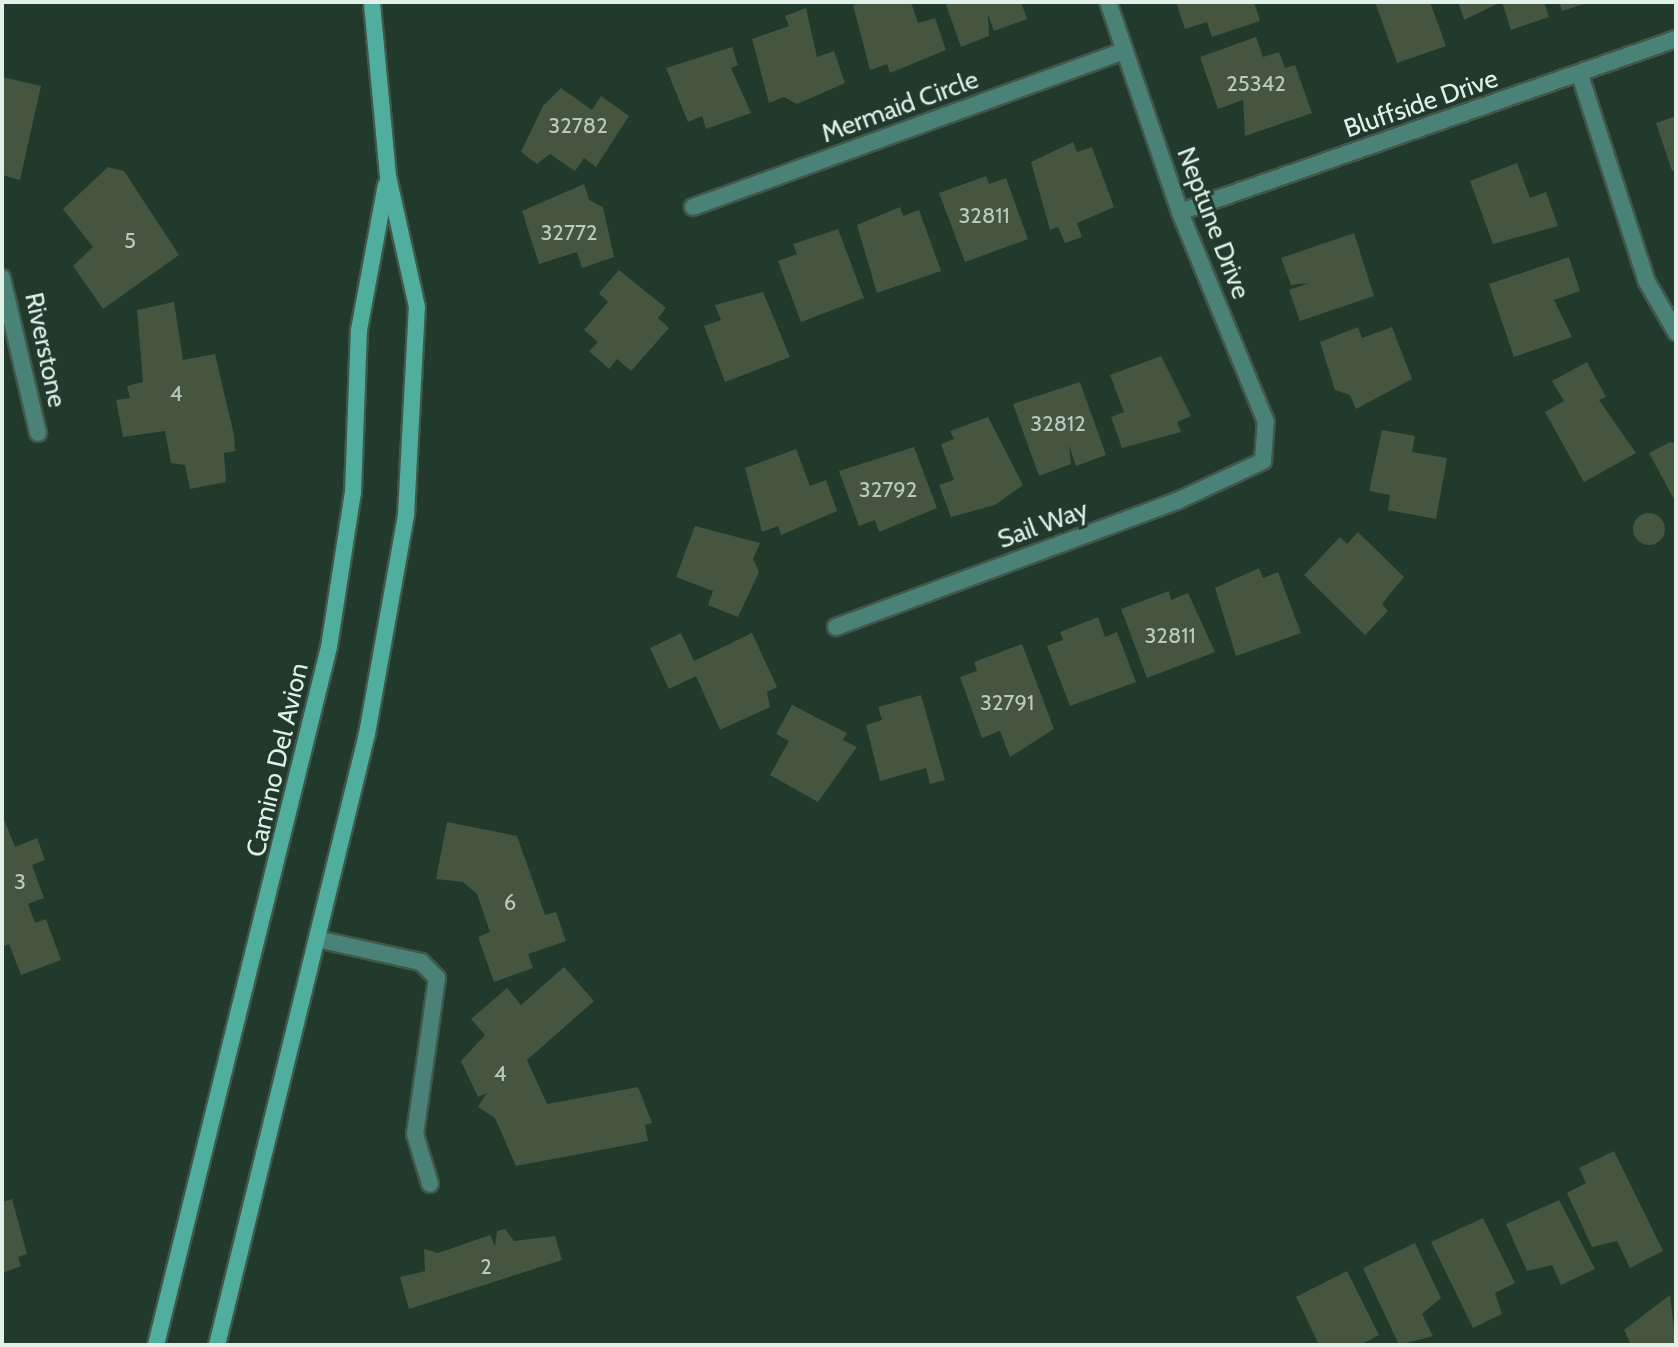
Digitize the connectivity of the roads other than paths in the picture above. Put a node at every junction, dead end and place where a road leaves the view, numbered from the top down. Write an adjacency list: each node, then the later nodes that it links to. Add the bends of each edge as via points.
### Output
1 (372, 2): 6 (main road, Camino Del Avion)
2 (1108, 2): 4 (street, Neptune Drive)
3 (1676, 39): 5 (street, Bluffside Drive)
4 (1124, 51): 7 (street, Mermaid Circle); 8 (street, Neptune Drive)
5 (1580, 75): 8 (street, Bluffside Drive); 10 (street, via 1647,282)
6 (388, 176): 14 (main road, Camino Del Avion, via 417,307 406,515 394,615); 16 (main road, Camino Del Avion, via 359,330 353,492 329,647)
7 (693, 207)
8 (1180, 212): 12 (street, Neptune Drive, via 1266,422)
9 (2, 278): 11 (street, Riverstone)
10 (1676, 332)
11 (38, 433)
12 (1263, 461): 13 (street, Sail Way, via 1177,501)
13 (836, 627)
14 (317, 939): 15 (street, via 421,962 437,978 415,1134); 17 (main road, Camino Del Avion)
15 (430, 1184)
16 (156, 1345)
17 (217, 1345)

